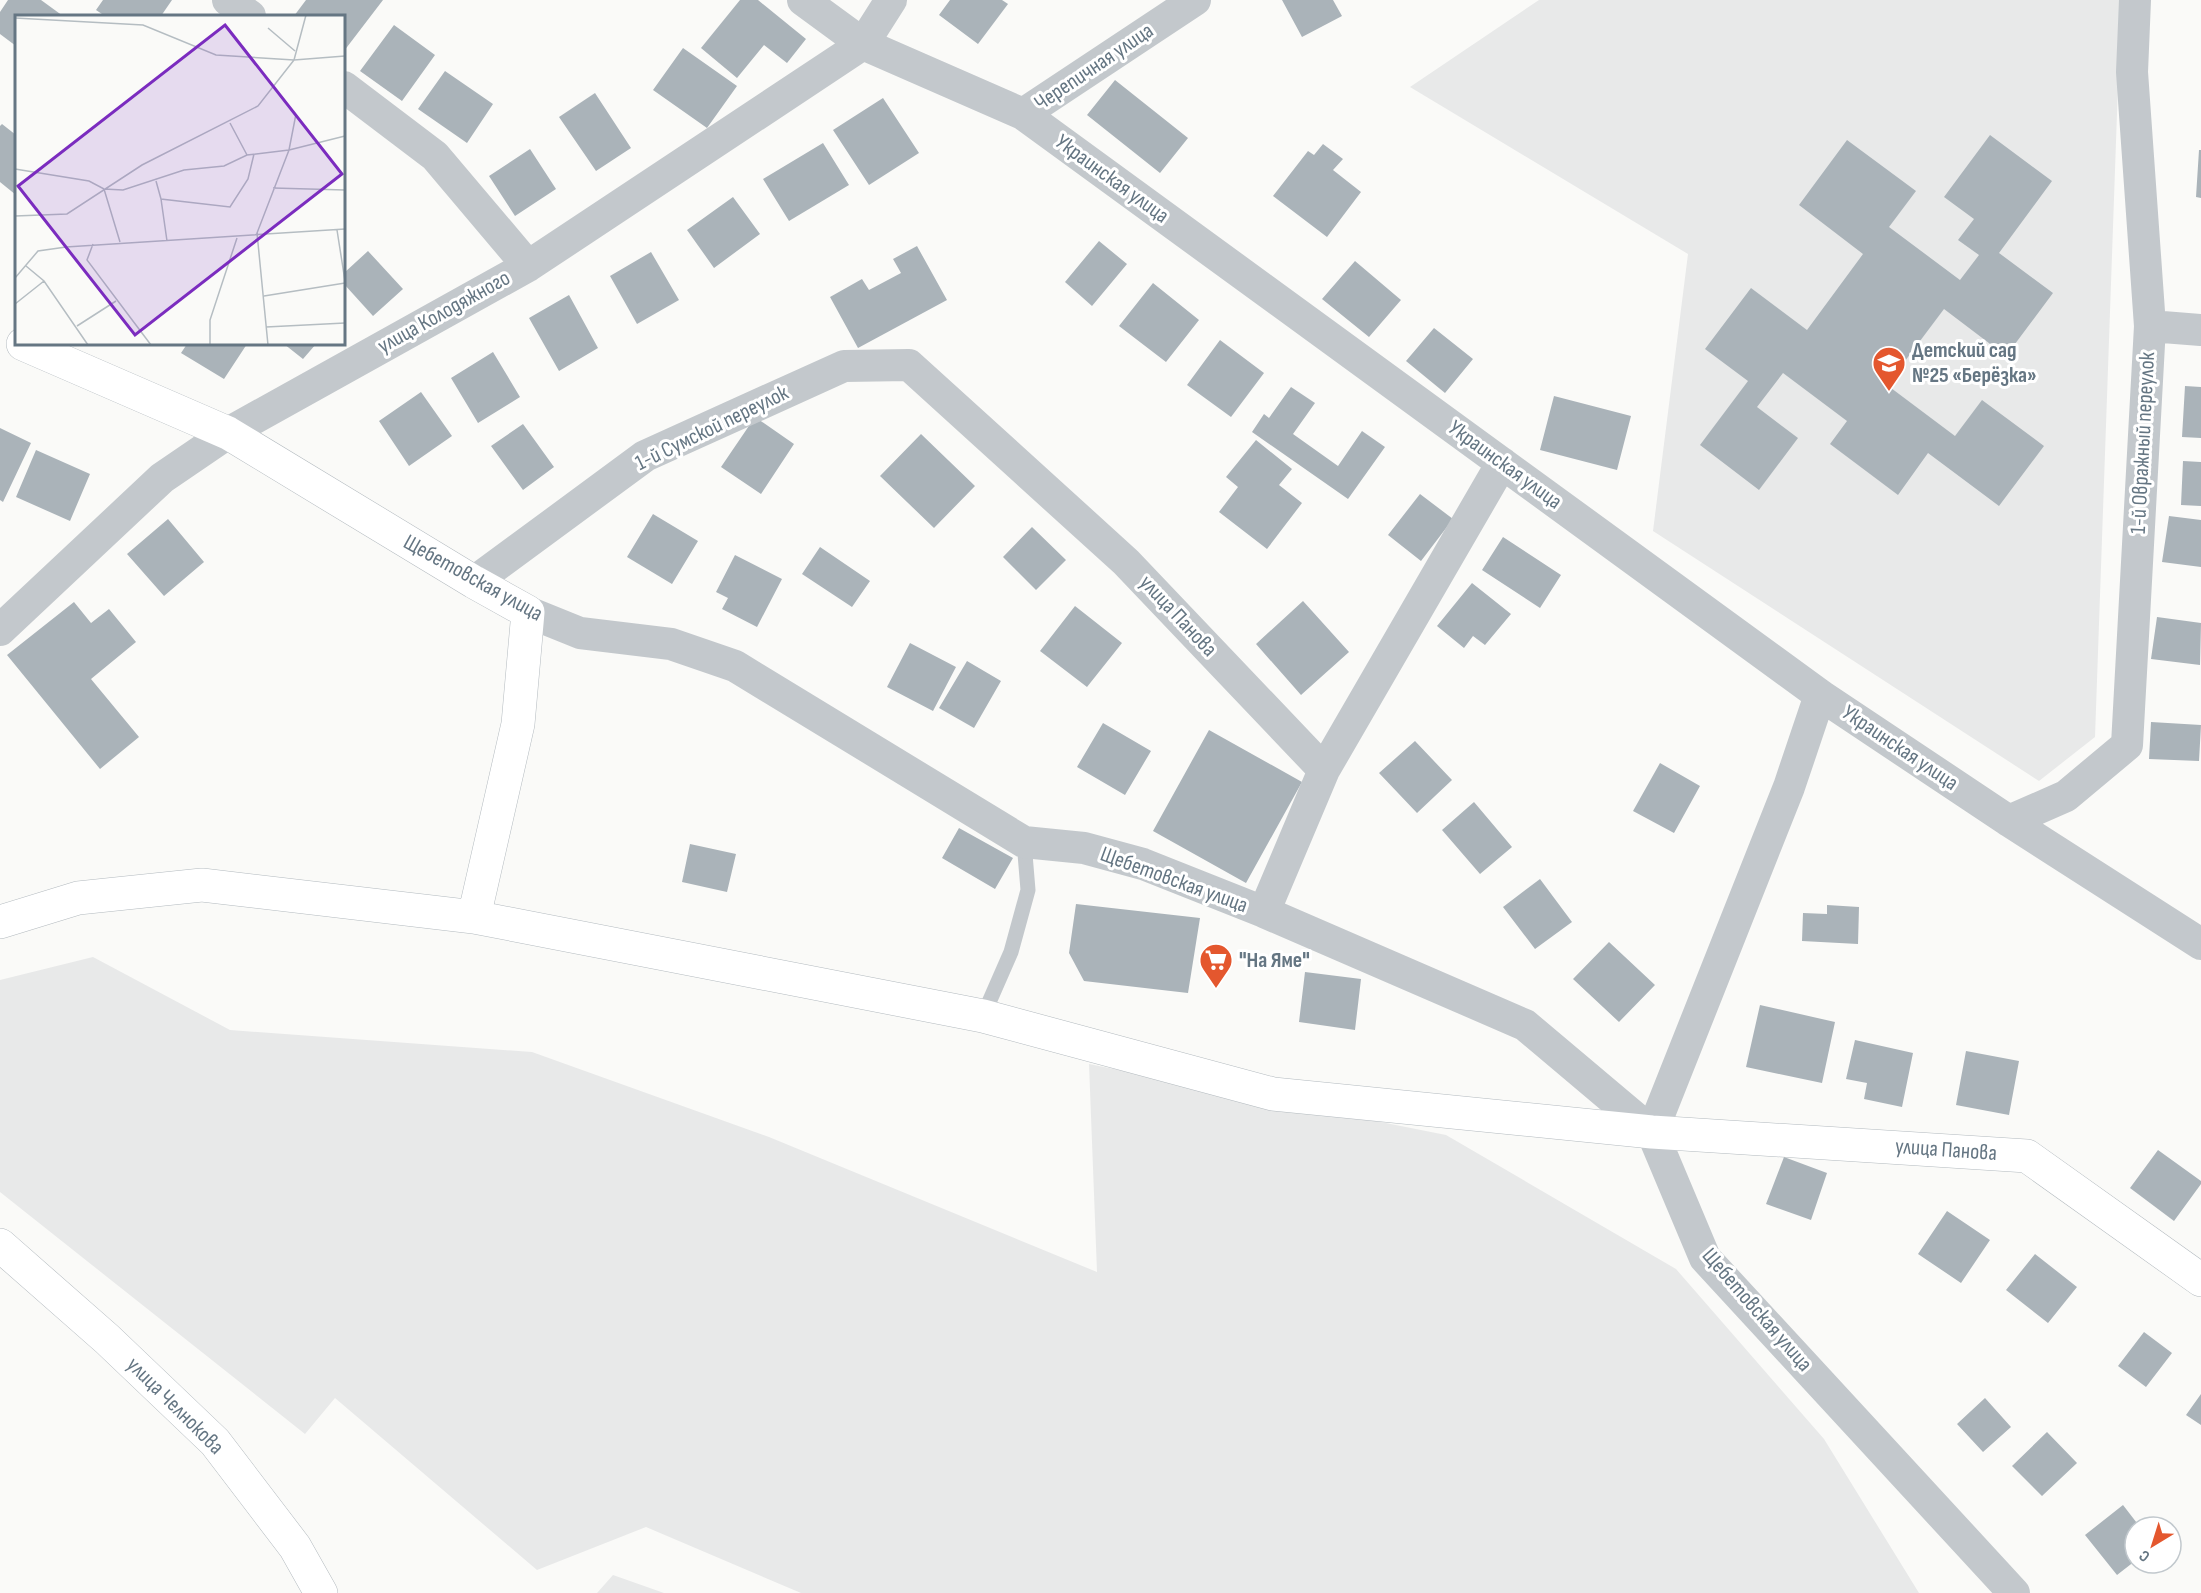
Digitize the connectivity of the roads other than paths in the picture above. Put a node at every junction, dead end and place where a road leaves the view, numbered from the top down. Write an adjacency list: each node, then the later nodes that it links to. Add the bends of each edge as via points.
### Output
1 (228, 0): 6 (street)
2 (803, 0): 7 (street, Украинская улица)
3 (891, 0): 7 (street, улица Колодяжного)
4 (1195, 0): 9 (street, Черепичная улица)
5 (2135, 0): 11 (street, 1-й Овражный переулок, via 2132,72)
6 (249, 15)
7 (863, 44): 9 (street, Украинская улица); 10 (street, улица Колодяжного)
8 (345, 88): 10 (street, via 435,156)
9 (1023, 114): 18 (street, Украинская улица)
10 (528, 266): 17 (street, улица Колодяжного)
11 (2150, 326): 12 (street); 24 (street, 1-й Овражный переулок, via 2127,745 2066,796)
12 (2201, 330)
13 (0, 333): 14 (street)
14 (15, 340)
15 (25, 345): 17 (street, Щебетовская улица)
16 (909, 365): 19 (street, 1-й Сумской переулок, via 844,366 645,456); 23 (street, улица Панова, via 1126,562)
17 (228, 433): 19 (street, Щебетовская улица); 21 (street, улица Колодяжного, via 162,478)
18 (1502, 463): 22 (street, Украинская улица); 23 (street)
19 (474, 582): 20 (street, Щебетовская улица)
20 (528, 612): 25 (street, Щебетовская улица, via 580,633 671,644 735,666); 27 (street, via 518,724)
21 (0, 630)
22 (1820, 695): 24 (street, Украинская улица); 31 (street, via 1789,787)
23 (1324, 770): 26 (street)
24 (2009, 821): 29 (street, Украинская улица)
25 (1024, 842): 26 (street, Щебетовская улица, via 1084,848 1143,864); 30 (lane, via 1028,890 1011,952)
26 (1264, 912): 31 (street, Щебетовская улица, via 1525,1025)
27 (474, 917): 28 (street, улица Панова, via 202,885 78,898); 30 (street, улица Панова)
28 (0, 922)
29 (2201, 944)
30 (983, 1016): 31 (street, улица Панова, via 1273,1094)
31 (1652, 1132): 33 (street, улица Панова, via 2027,1156); 35 (street, Щебетовская улица, via 1705,1258)
32 (0, 1245): 34 (street, улица Челнокова, via 215,1442 295,1546)
33 (2201, 1280)
34 (321, 1593)
35 (2014, 1593)

